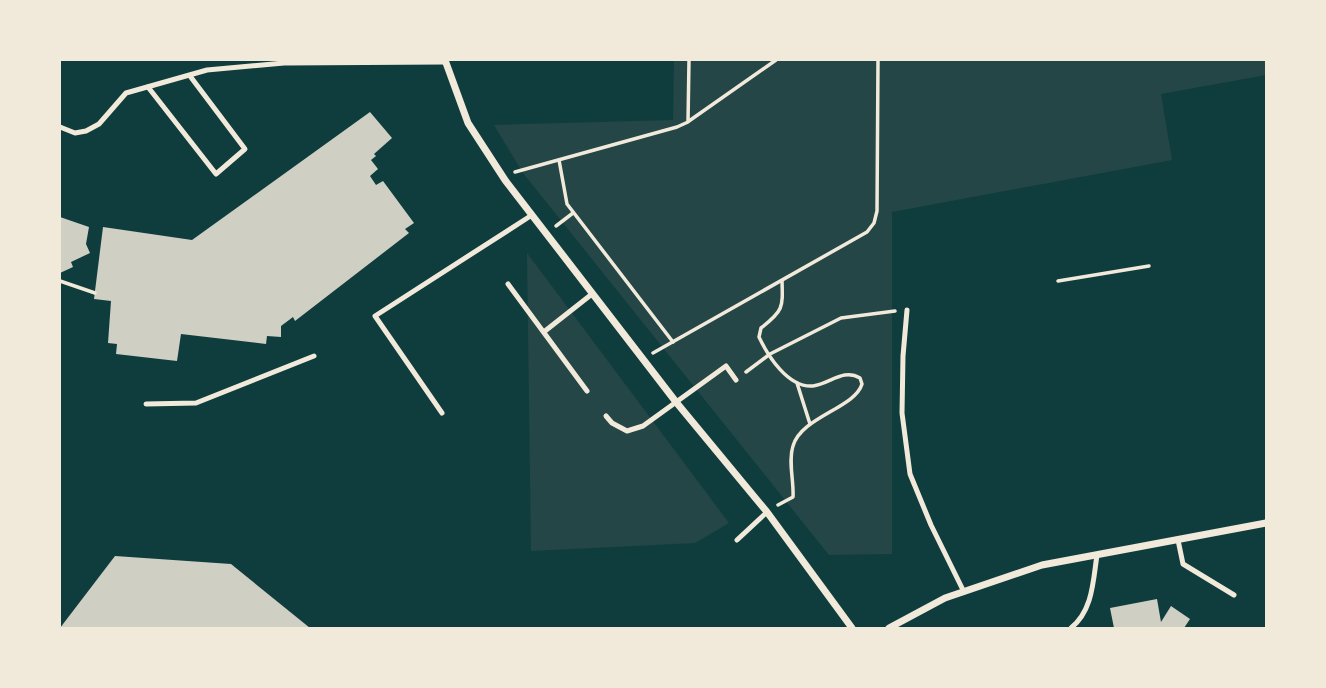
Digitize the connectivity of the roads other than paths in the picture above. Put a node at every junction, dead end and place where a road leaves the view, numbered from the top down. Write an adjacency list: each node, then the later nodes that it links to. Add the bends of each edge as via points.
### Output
1 (445, 61): 2 (lane, via 284,63 207,70); 5 (street, via 468,123)
2 (190, 76): 3 (lane); 3 (lane, via 245,149 216,174)
3 (148, 88): 4 (lane, via 126,93 99,124 86,131 75,133)
4 (60, 127)
5 (532, 215): 7 (street); 15 (lane, via 375,316)
6 (508, 284): 9 (lane)
7 (592, 294): 9 (lane); 13 (street)
8 (907, 310): 22 (lane, via 902,413 910,474)
9 (545, 331): 12 (lane)
10 (314, 356): 14 (lane, via 196,403)
11 (736, 380): 13 (lane, via 726,366)
12 (587, 391)
13 (677, 402): 16 (lane, via 643,426 627,431); 17 (street)
14 (146, 404)
15 (442, 412)
16 (606, 416)
17 (767, 512): 19 (lane); 24 (street)
18 (1266, 523): 20 (street)
19 (737, 540)
20 (1178, 540): 21 (street); 23 (lane, via 1183,564)
21 (1097, 555): 22 (street, via 1042,565); 26 (lane, via 1089,604)
22 (964, 592): 25 (street)
23 (1234, 595)
24 (852, 628)
25 (889, 628)
26 (1071, 628)

